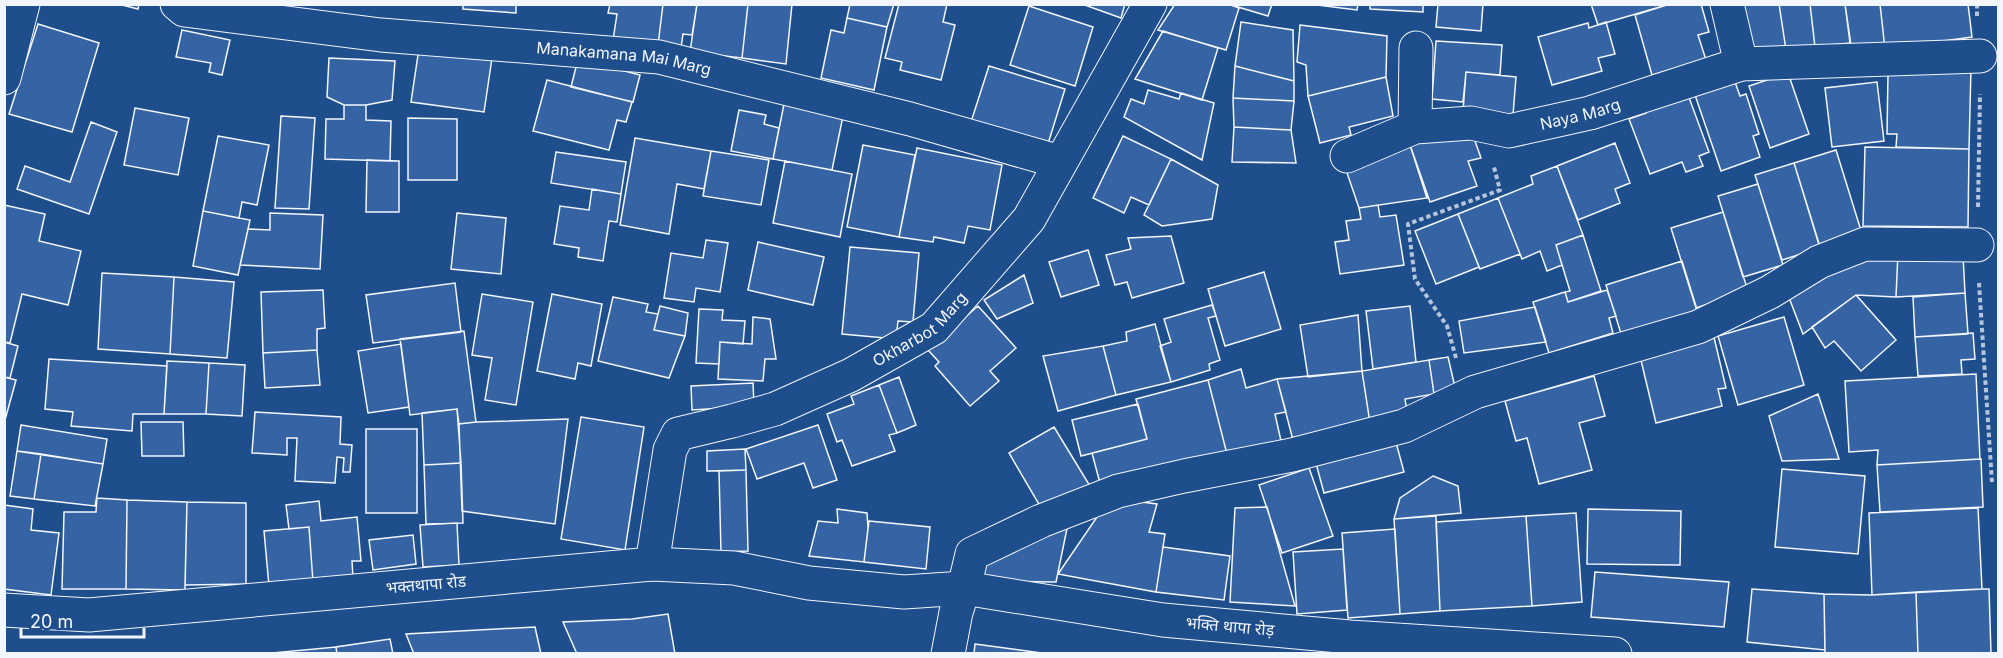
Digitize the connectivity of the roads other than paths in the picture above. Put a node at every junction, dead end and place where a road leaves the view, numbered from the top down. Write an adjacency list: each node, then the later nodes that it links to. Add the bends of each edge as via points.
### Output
1 (23, 4): 8 (street)
2 (177, 4): 11 (street, Manakamana Mai Marg, via 184,10 381,36 659,57 910,119)
3 (1150, 4): 11 (street, Okharbot Marg)
4 (1727, 4): 7 (street)
5 (1416, 48): 9 (street)
6 (1980, 56): 7 (street, Naya Marg)
7 (1741, 64): 9 (street, Naya Marg, via 1590,113 1509,131 1471,123)
8 (4, 78)
9 (1415, 127): 10 (street, Naya Marg)
10 (1347, 156)
11 (1060, 162): 13 (street, Okharbot Marg, via 1029,219 934,328 851,375 774,409 678,434 670,450)
12 (1977, 245): 15 (street, via 1865,244 1819,262 1770,292 1698,327 1475,392 1404,426 1292,455 1118,491 976,551 970,557)
13 (652, 564): 14 (street, भक्तथापा रोड, via 734,568 809,583); 16 (street, भक्तथापा रोड, via 89,615)
14 (847, 586): 15 (street, भक्ति थापा रोड़, via 904,592)
15 (964, 588): 17 (street); 18 (street, भक्ति थापा रोड़, via 1163,620)
16 (4, 610)
17 (948, 654)
18 (1615, 654)

